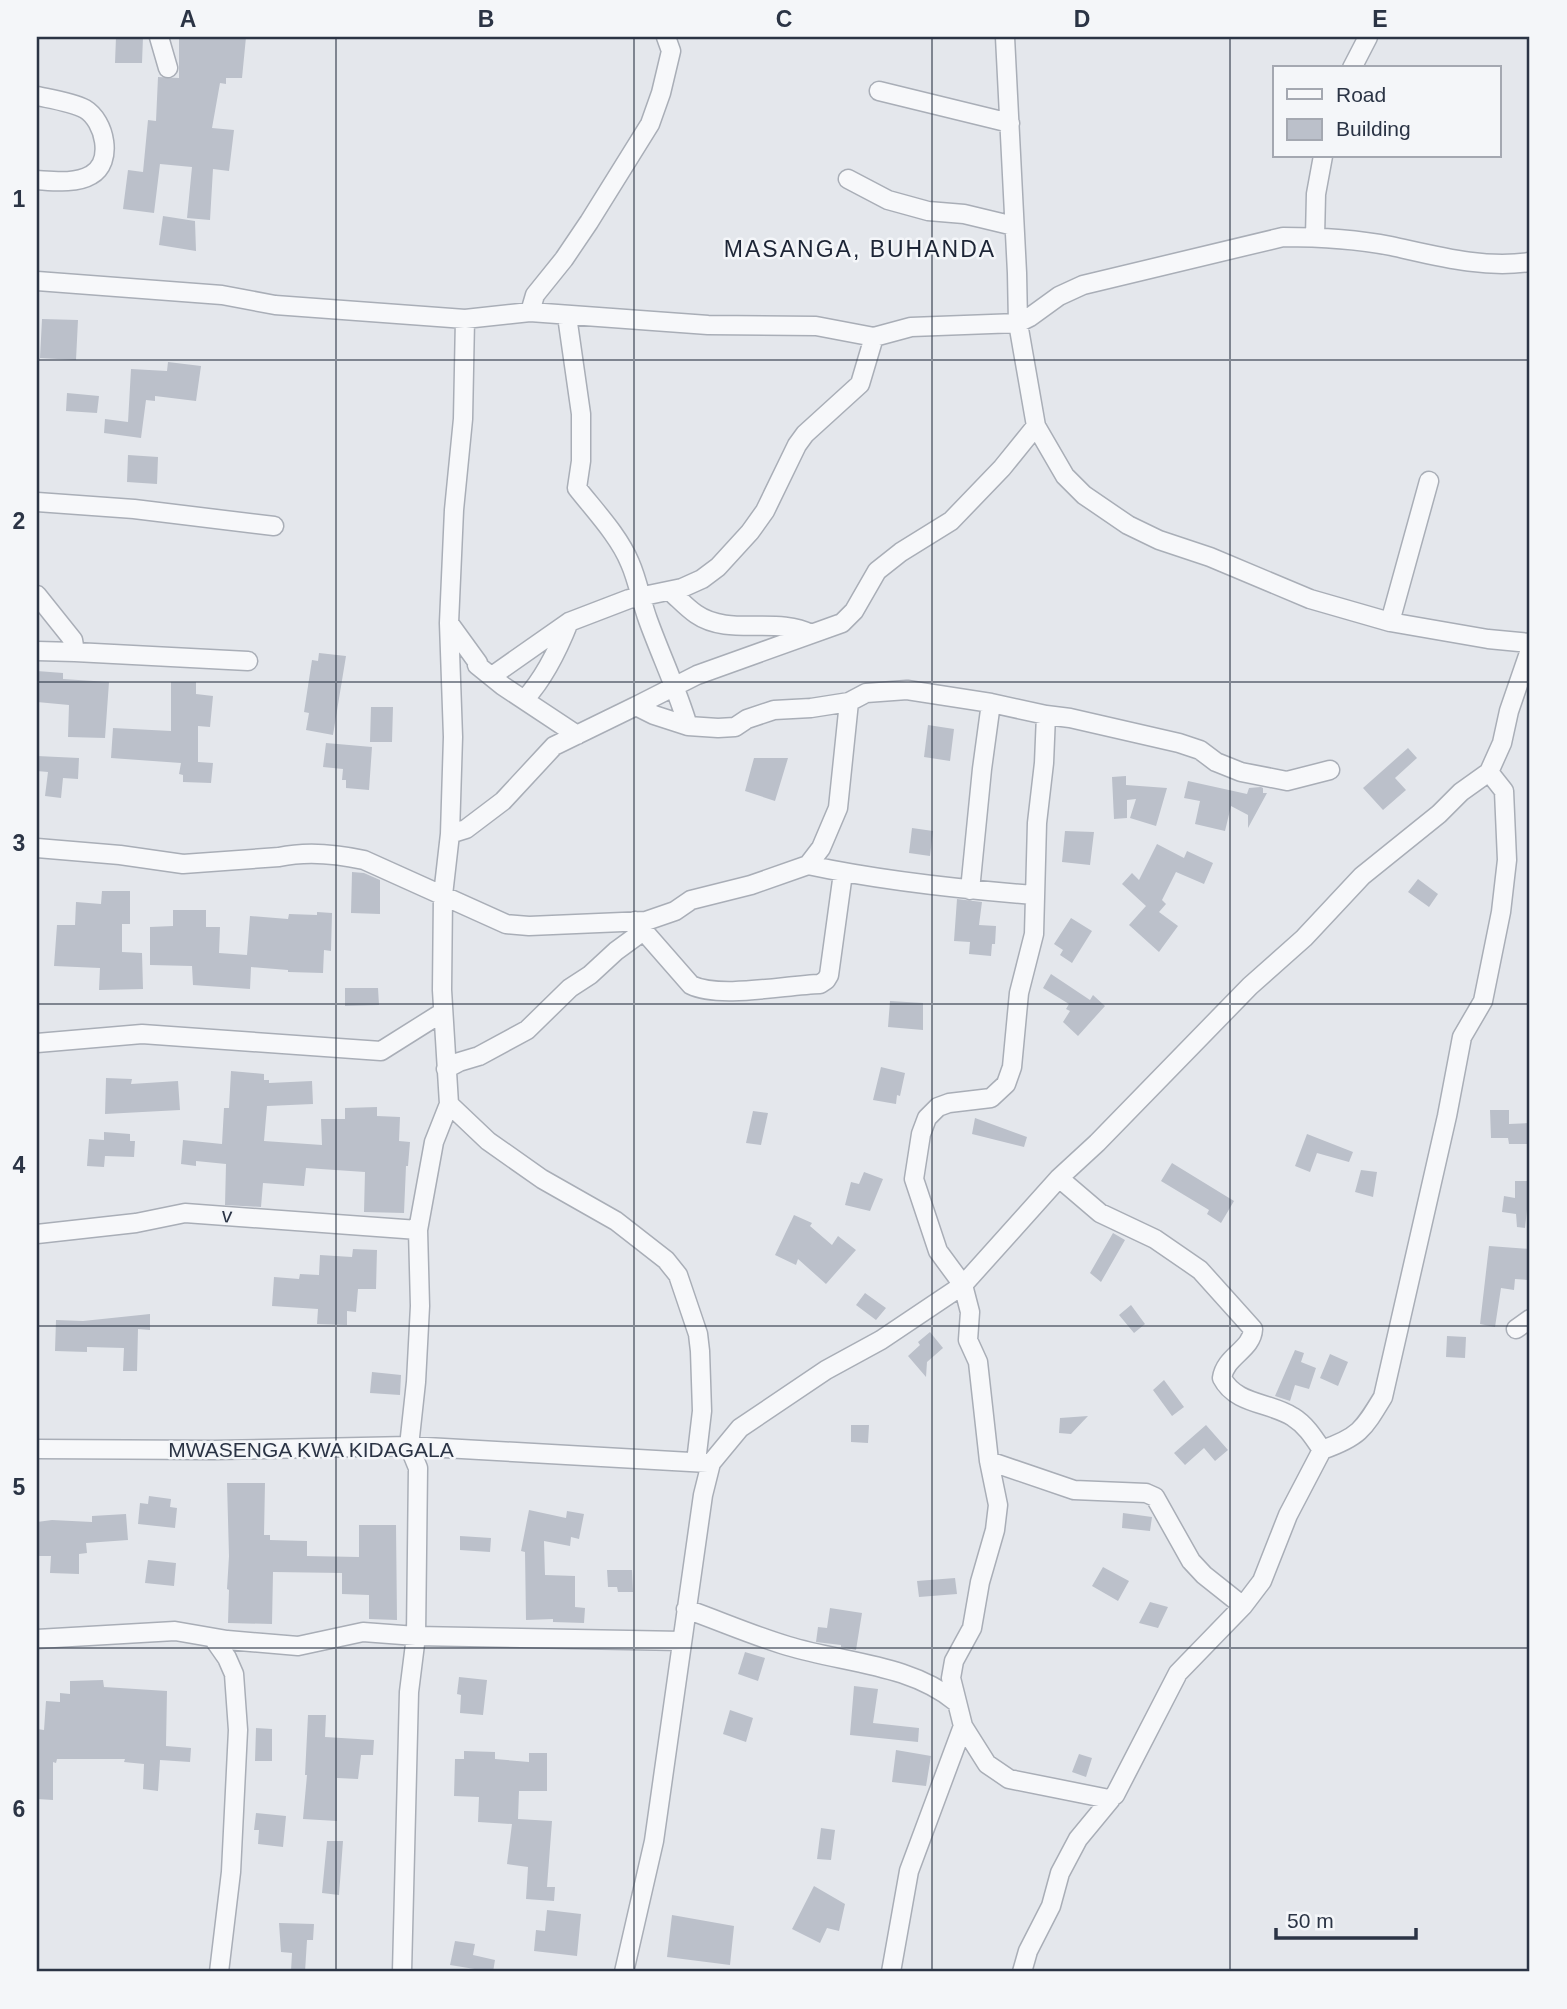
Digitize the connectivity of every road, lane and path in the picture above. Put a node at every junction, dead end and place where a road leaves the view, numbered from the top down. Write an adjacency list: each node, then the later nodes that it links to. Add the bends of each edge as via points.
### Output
1 (159, 37): 6 (street)
2 (666, 37): 17 (street, via 671,51 650,124 564,259 535,295)
3 (1005, 37): 9 (street)
4 (1368, 37): 5 (street)
5 (1353, 66)
6 (168, 68)
7 (879, 91): 9 (street)
8 (37, 96): 12 (street, via 84,108 104,133 103,154 93,175 67,181)
9 (1010, 123): 13 (street)
10 (1323, 158): 14 (street)
11 (848, 178): 13 (street, via 888,200)
12 (37, 180)
13 (1014, 226): 20 (street)
14 (1315, 237): 15 (street, via 1501,265); 20 (street, via 1283,237 1083,285)
15 (1530, 262)
16 (37, 281): 19 (street)
17 (530, 312): 18 (street); 19 (street)
18 (567, 316): 21 (street, via 816,326); 28 (street, via 581,414 577,488 630,563)
19 (465, 319): 31 (street)
20 (1018, 323): 21 (street, via 911,327); 22 (street)
21 (874, 337): 26 (street, via 860,384 805,434 750,532 710,573)
22 (1037, 426): 30 (street, via 1065,475 1084,495 1128,525 1310,599); 32 (street, via 951,521 877,571 842,623)
23 (1429, 481): 30 (street)
24 (37, 502): 25 (street)
25 (274, 526)
26 (671, 592): 28 (street); 32 (street, via 698,616 790,627)
27 (37, 594): 36 (street, via 72,640)
28 (640, 596): 29 (street); 39 (street, via 664,665)
29 (569, 622): 38 (street); 40 (street, via 542,679)
30 (1390, 622): 33 (street)
31 (449, 623): 38 (street, via 477,665); 49 (street)
32 (811, 634): 39 (street)
33 (1530, 643)
34 (1530, 650): 48 (street)
35 (37, 651): 36 (street)
36 (75, 652): 37 (street)
37 (248, 661)
38 (492, 676): 40 (street)
39 (676, 685): 43 (street); 45 (street)
40 (524, 699): 46 (street)
41 (849, 702): 42 (street, via 866,693 907,690); 45 (street, via 774,710 735,727); 51 (street, via 838,808 821,848)
42 (991, 703): 44 (street); 53 (street)
43 (636, 706): 45 (street); 46 (street)
44 (1046, 715): 47 (street, via 1179,743 1241,772 1287,781); 55 (street)
45 (688, 726)
46 (577, 735): 49 (street, via 554,746 503,801 466,829)
47 (1330, 770)
48 (1489, 772): 61 (street, via 1362,876); 67 (street, via 1504,791 1507,860 1491,970 1483,1001 1462,1037 1383,1397 1355,1435)
49 (450, 834): 54 (street)
50 (37, 848): 54 (street, via 183,864 292,854 349,857)
51 (808, 865): 52 (street); 56 (street, via 691,900)
52 (843, 873): 53 (street); 56 (street, via 829,975 820,984 700,989 691,985)
53 (970, 890): 55 (street)
54 (443, 895): 56 (street, via 506,924); 57 (street)
55 (1034, 895): 64 (street, via 1034,934 1019,993 1012,1067 1006,1084 991,1098 938,1107 921,1135 915,1185 938,1251)
56 (638, 926): 59 (street, via 527,1030)
57 (443, 1012): 58 (street, via 381,1051 142,1034); 59 (street)
58 (37, 1043)
59 (446, 1069): 60 (street)
60 (449, 1104): 62 (street, via 435,1142); 69 (street, via 488,1141 542,1180 615,1221 666,1260 678,1275 698,1334)
61 (1059, 1178): 64 (street); 67 (street, via 1100,1213 1155,1239 1208,1278 1253,1329 1249,1342 1226,1364 1222,1378 1226,1385 1242,1398 1295,1418)
62 (418, 1230): 63 (street, v, via 185,1213); 65 (street, via 420,1306)
63 (37, 1234)
64 (963, 1285): 68 (street, via 970,1312 968,1340 978,1362); 69 (street, via 773,1405 740,1428)
65 (409, 1446): 66 (street, MWASENGA KWA KIDAGALA); 69 (street, MWASENGA KWA KIDAGALA); 72 (street, via 418,1468)
66 (37, 1449)
67 (1322, 1450): 70 (street, via 1288,1515 1262,1581)
68 (989, 1461): 70 (street, via 1074,1490 1156,1497 1191,1561); 76 (street, via 998,1505 995,1530 972,1628 954,1661 951,1678)
69 (704, 1463): 71 (street)
70 (1243, 1606): 78 (street, via 1178,1673)
71 (686, 1609): 75 (street); 76 (street, via 788,1646 890,1670 929,1684)
72 (416, 1636): 73 (street, via 355,1632 298,1646); 75 (street); 80 (street, via 409,1692)
73 (213, 1638): 74 (street, via 175,1631); 79 (street, via 234,1674 238,1730 231,1872)
74 (37, 1639)
75 (682, 1641): 81 (street, via 654,1841)
76 (956, 1702): 77 (street)
77 (962, 1726): 78 (street, via 987,1765 1009,1779); 82 (street, via 909,1871)
78 (1111, 1799): 83 (street, via 1074,1847)
79 (219, 1972)
80 (402, 1972)
81 (624, 1972)
82 (891, 1972)
83 (1022, 1972)

